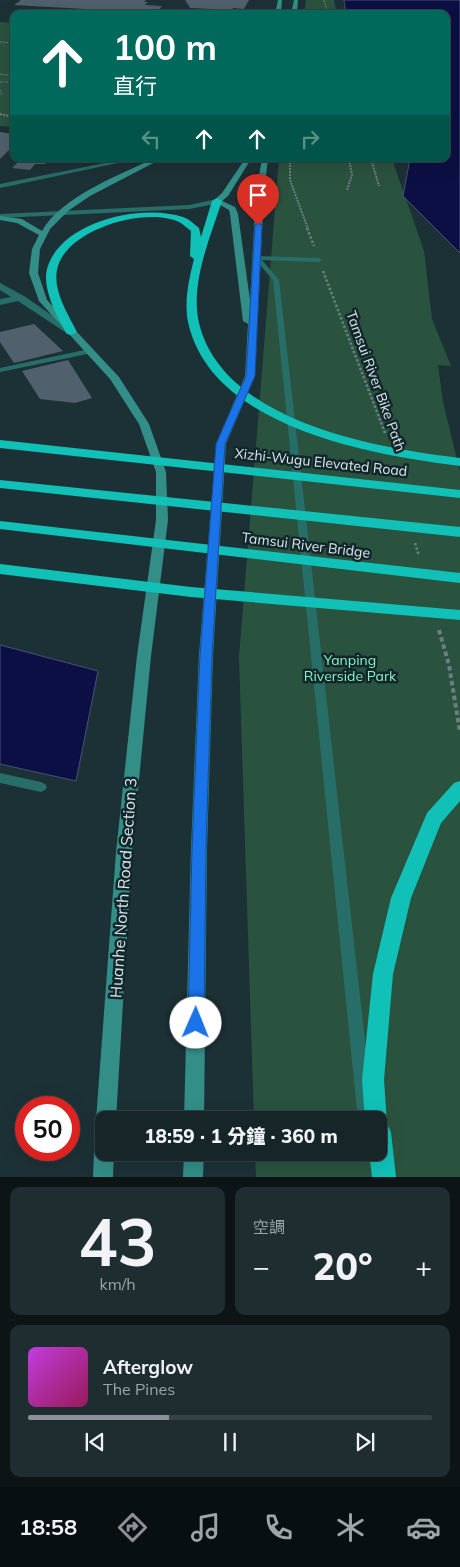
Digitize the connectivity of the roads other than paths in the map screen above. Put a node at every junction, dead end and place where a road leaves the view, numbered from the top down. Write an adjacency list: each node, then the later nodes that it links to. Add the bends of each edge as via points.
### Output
1 (119, 162): 5 (street)
2 (152, 162): 8 (main road)
3 (246, 162): 6 (main road)
4 (265, 162): 11 (main road)
5 (0, 186)
6 (217, 201): 8 (street, via 199,206); 13 (highway); 19 (main road, via 232,209 234,214)
7 (0, 210): 8 (street)
8 (60, 210): 9 (street); 10 (main road)
9 (0, 217): 10 (main road, via 19,221)
10 (40, 233): 17 (main road, Huanhe North Road Section 3, via 31,265 35,288)
11 (257, 258): 12 (lane); 19 (main road); 35 (lane, via 276,280)
12 (319, 260)
13 (194, 277): 17 (highway, via 196,230 186,222 147,215 122,218 93,228 64,249 55,260 52,271 57,299); 22 (highway, via 194,323 206,356 216,371 252,400 291,421 344,442 414,458)
14 (0, 286): 15 (street)
15 (21, 298): 16 (street); 17 (street)
16 (0, 302)
17 (71, 332): 18 (main road, Huanhe North Road Section 3)
18 (89, 351): 20 (lane); 33 (main road, Huanhe North Road Section 3, via 114,377 144,424 161,472 162,520 124,852)
19 (252, 351): 34 (main road, via 250,376 220,444 206,655)
20 (0, 370)
21 (0, 444): 24 (highway, Xizhi-Wugu Elevated Road)
22 (460, 462)
23 (0, 484): 26 (highway, Tamsui River Bridge)
24 (460, 494)
25 (0, 525): 28 (highway, Tamsui River Bridge)
26 (460, 532)
27 (0, 569): 29 (highway, via 191,592)
28 (460, 578)
29 (460, 615)
30 (0, 778): 31 (lane)
31 (40, 787)
32 (460, 788): 36 (highway, via 434,819 401,898 383,974 373,1080)
33 (107, 1111)
34 (194, 1111)
35 (365, 1111)
36 (376, 1111)
37 (104, 1161): 41 (main road)
38 (194, 1161): 42 (main road)
39 (370, 1161): 43 (lane)
40 (382, 1161): 44 (highway)
41 (103, 1177)
42 (193, 1177)
43 (372, 1177)
44 (384, 1177)

